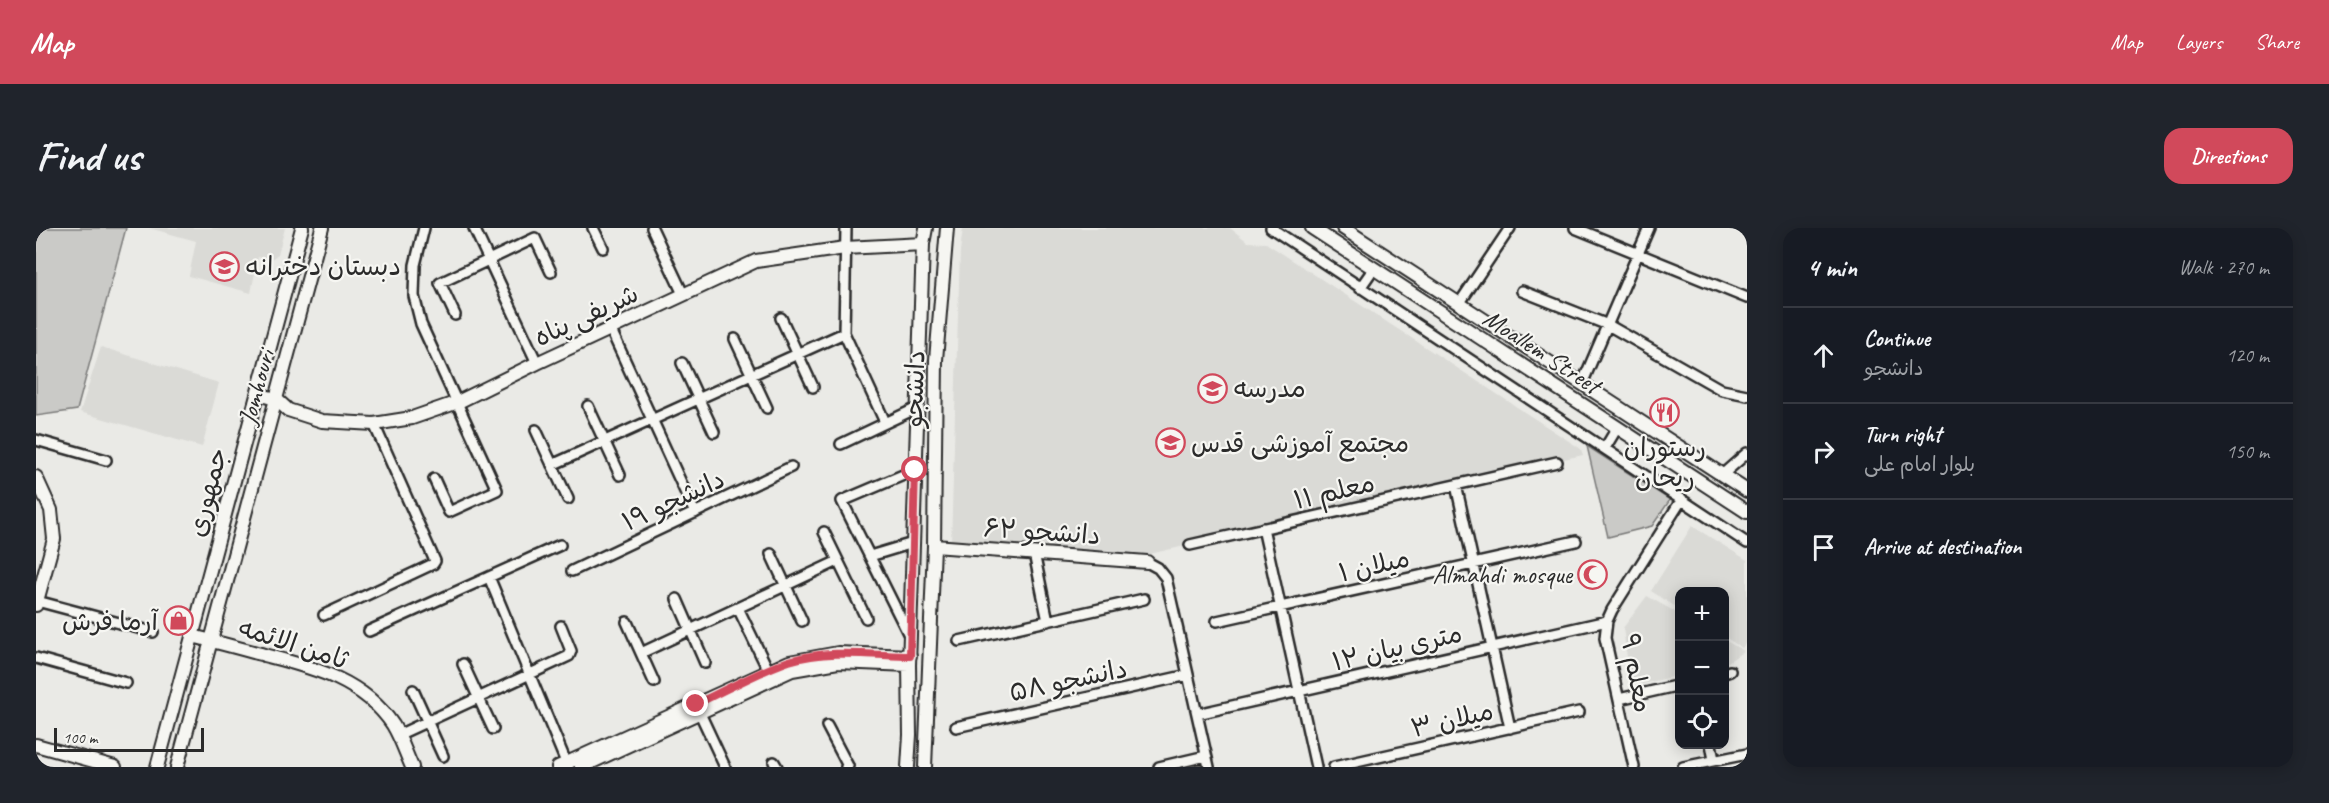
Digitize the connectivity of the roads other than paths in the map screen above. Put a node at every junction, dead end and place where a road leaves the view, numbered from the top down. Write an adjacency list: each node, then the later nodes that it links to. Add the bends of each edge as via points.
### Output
1 (302, 228): 44 (main road, جمهوری)
2 (322, 228): 46 (main road, Jomhouri)
3 (424, 228): 48 (street, via 415,265 414,296 421,324)
4 (474, 228): 20 (street)
5 (593, 228): 17 (street)
6 (652, 228): 25 (street)
7 (846, 228): 18 (street)
8 (926, 228): 16 (main road, دانشجو)
9 (947, 228): 36 (main road, دانشجو)
10 (1271, 228): 23 (street)
11 (1312, 228): 21 (main road, Moallem Street)
12 (1343, 228): 27 (main road, Moallem Street)
13 (1510, 228): 27 (street)
14 (1575, 228): 19 (street)
15 (1649, 228): 19 (street)
16 (923, 244): 18 (main road, شریفی پناه); 37 (main road, دانشجو)
17 (603, 248)
18 (845, 248): 25 (main road, شریفی پناه, via 756,261); 32 (street)
19 (1638, 254): 26 (street); 30 (street)
20 (489, 260): 22 (street, via 535,238); 28 (street, via 440,283); 38 (street)
21 (1374, 268): 23 (street); 40 (main road, Moallem Street)
22 (551, 272)
23 (1360, 288): 61 (street)
24 (1522, 291): 30 (street)
25 (682, 294): 31 (main road, شریفی پناه)
26 (1747, 298)
27 (1459, 304): 34 (main road, Moallem Street)
28 (455, 315)
29 (781, 318): 35 (street)
30 (1608, 325): 42 (street); 45 (street, via 1715,387)
31 (610, 328): 38 (main road, شریفی پناه); 52 (street)
32 (844, 333): 35 (street); 53 (street)
33 (735, 339): 41 (street)
34 (1528, 349): 40 (main road); 42 (main road, Moallem Street)
35 (798, 354): 41 (street); 43 (street)
36 (936, 360): 37 (main road); 85 (main road, دانشجو)
37 (919, 361): 51 (main road, دانشجو)
38 (537, 363): 48 (main road, شریفی پناه)
39 (682, 363): 47 (street)
40 (1519, 363): 55 (main road, Moallem Street)
41 (751, 375): 47 (street); 50 (street)
42 (1582, 384): 69 (main road, Moallem Street)
43 (813, 387)
44 (257, 394): 46 (main road, شریفی پناه); 111 (main road, جمهوری)
45 (1747, 395)
46 (276, 399): 54 (main road, شریفی پناه, via 288,410 322,421); 113 (main road, Jomhouri)
47 (699, 399): 52 (street); 57 (street)
48 (458, 402): 54 (main road, شریفی پناه, via 412,418); 71 (street, via 497,490 449,512)
49 (588, 406): 59 (street)
50 (767, 408)
51 (917, 408): 53 (street); 67 (main road, دانشجو)
52 (652, 420): 59 (street); 77 (street)
53 (885, 422): 60 (street)
54 (375, 424): 100 (street, via 435,561)
55 (1617, 428): 61 (street); 76 (main road, Moallem Street)
56 (536, 430): 65 (street)
57 (714, 432)
58 (36, 440): 63 (street)
59 (604, 441): 65 (street); 68 (street)
60 (841, 444)
61 (1605, 448): 75 (street)
62 (1747, 453): 69 (street)
63 (106, 460)
64 (1557, 462): 72 (street, معلم ۱۱)
65 (552, 465): 74 (street)
66 (791, 467): 77 (street, دانشجو ۱۹)
67 (915, 470): 81 (main road, دانشجو); 88 (street, via 842,501)
68 (620, 475)
69 (1722, 475): 73 (main road, Moallem Street)
70 (36, 477): 97 (main road, via 51,510 54,539)
71 (434, 479)
72 (1456, 485): 78 (street, معلم ۱۱); 91 (street)
73 (1747, 491)
74 (568, 499)
75 (1682, 499): 82 (street); 105 (street, معلم ۹)
76 (1747, 512)
77 (695, 513): 92 (street, دانشجو ۱۹)
78 (1263, 528): 84 (street, معلم ۱۱); 98 (street)
79 (824, 532): 89 (street)
80 (1576, 541): 91 (street, میلان ۱)
81 (913, 543): 88 (street); 112 (main road, دانشجو)
82 (1747, 543)
83 (560, 545): 93 (street)
84 (1190, 545)
85 (933, 546): 86 (main road, دانشجو ۶۲); 155 (main road, دانشجو)
86 (1034, 553): 90 (main road, دانشجو ۶۲); 103 (street)
87 (771, 554): 94 (street)
88 (870, 556): 112 (street)
89 (838, 561): 94 (street); 101 (street)
90 (1147, 562): 123 (street, via 1166,578)
91 (1473, 564): 98 (street, میلان ۱); 115 (street)
92 (572, 571)
93 (489, 577): 109 (street); 121 (street)
94 (786, 586): 99 (street); 102 (street)
95 (676, 599): 108 (street)
96 (1144, 599): 103 (street)
97 (37, 603): 110 (street)
98 (1281, 607): 104 (street, میلان ۱); 128 (street)
99 (738, 608): 108 (street); 122 (street)
100 (324, 615)
101 (866, 618)
102 (802, 621)
103 (1048, 621): 114 (street)
104 (1217, 621)
105 (1607, 621): 115 (street, ۱۲ متری بیان); 130 (street, معلم ۹, via 1605,638)
106 (627, 622): 116 (street)
107 (561, 626): 121 (street, via 572,654)
108 (691, 630): 116 (street); 119 (street)
109 (369, 631)
110 (153, 632)
111 (192, 636): 113 (main road, ثامن الائمه); 149 (main road, جمهوری)
112 (911, 639): 118 (main road, دانشجو)
113 (211, 640): 139 (main road, ثامن الائمه, via 342,680 377,707); 150 (main road, Jomhouri)
114 (959, 641)
115 (1492, 647): 128 (street, ۱۲ متری بیان); 137 (street)
116 (641, 653): 125 (street)
117 (36, 658): 124 (street)
118 (910, 660): 122 (main road, via 837,653 789,662); 154 (main road, دانشجو)
119 (705, 663)
120 (463, 664): 129 (street)
121 (529, 674): 129 (street); 146 (street)
122 (770, 675): 131 (main road)
123 (1188, 675): 133 (street); 136 (street, دانشجو ۵۸)
124 (126, 682)
125 (654, 682)
126 (1675, 686): 130 (street)
127 (412, 690): 134 (street)
128 (1299, 691): 133 (street, ۱۲ متری بیان); 158 (street)
129 (478, 697): 134 (street); 138 (street)
130 (1619, 699): 160 (street, معلم ۹)
131 (698, 708): 146 (main road); 152 (main road); 153 (street)
132 (1579, 712): 137 (street, میلان ۳)
133 (1197, 714): 144 (street)
134 (428, 721): 139 (street); 143 (street)
135 (827, 726): 147 (street)
136 (956, 727)
137 (1510, 728): 159 (street, میلان ۳)
138 (493, 729)
139 (398, 735): 151 (main road, ثامن الائمه)
140 (36, 746): 148 (main road)
141 (1712, 749): 145 (street)
142 (1747, 754): 145 (street)
143 (443, 756)
144 (1206, 756): 156 (street); 157 (street)
145 (1714, 760): 161 (street)
146 (564, 766)
147 (847, 766)
148 (115, 767)
149 (157, 767)
150 (177, 767)
151 (412, 767)
152 (581, 767)
153 (725, 767)
154 (908, 767)
155 (925, 767)
156 (1159, 767)
157 (1209, 767)
158 (1316, 767)
159 (1334, 767)
160 (1634, 767)
161 (1683, 767)

